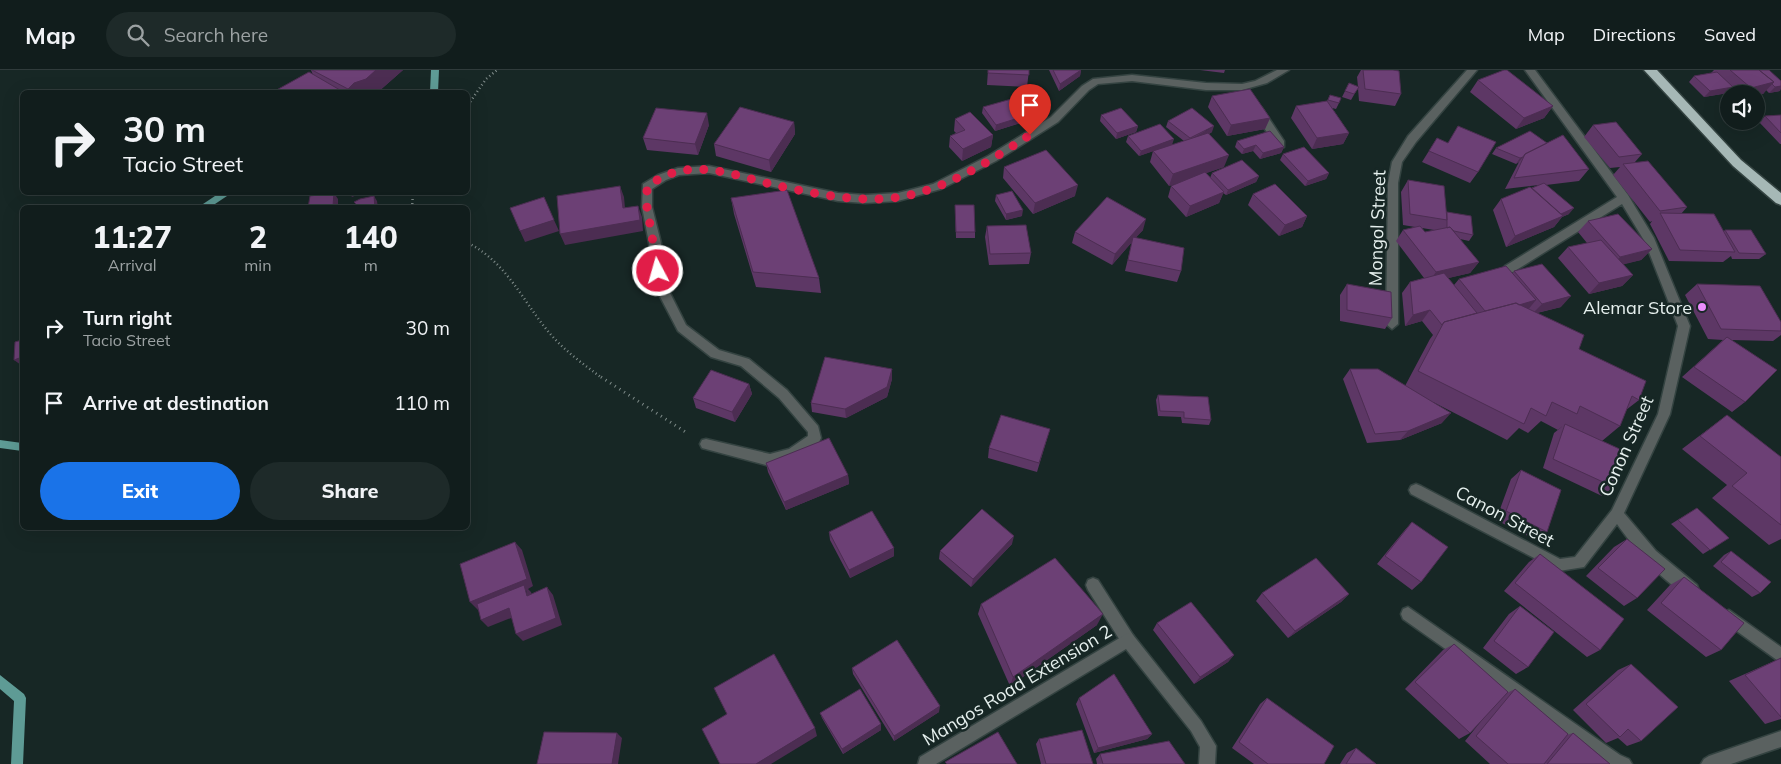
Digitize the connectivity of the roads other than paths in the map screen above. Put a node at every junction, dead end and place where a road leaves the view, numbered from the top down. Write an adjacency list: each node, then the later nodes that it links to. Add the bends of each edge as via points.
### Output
1 (1284, 70): 5 (street)
2 (1472, 70): 10 (street, Mongol Street, via 1434,111 1397,162 1393,183)
3 (1530, 70): 7 (street, Conon Street)
4 (1650, 70): 8 (highway, via 1737,163)
5 (1249, 95): 6 (street); 11 (street, via 1226,87 1165,78 1113,75 1094,82 1059,117 967,172 938,186 879,199 816,193 725,171 696,169 659,178 647,187 647,207 660,285 682,328 714,354 745,362 782,394 814,430 815,438 793,453 770,460)
6 (1280, 144)
7 (1624, 198): 9 (street); 13 (street, Conon Street, via 1650,241 1684,326 1664,414)
8 (1781, 200)
9 (1508, 269)
10 (1392, 324)
11 (706, 444)
12 (1416, 490): 13 (street, Canon Street, via 1559,565 1580,563)
13 (1617, 514): 15 (street, Conon Street, via 1636,541 1665,571)
14 (1093, 585): 18 (street)
15 (1702, 598)
16 (1718, 608): 19 (street)
17 (1408, 614): 23 (street)
18 (1128, 640): 21 (street, Mangos Road Extension 2); 22 (street, Mangos Road Extension 2, via 1196,726 1208,746)
19 (1781, 656)
20 (1781, 739): 24 (street)
21 (925, 762)
22 (1207, 764)
23 (1624, 764)
24 (1709, 764)

